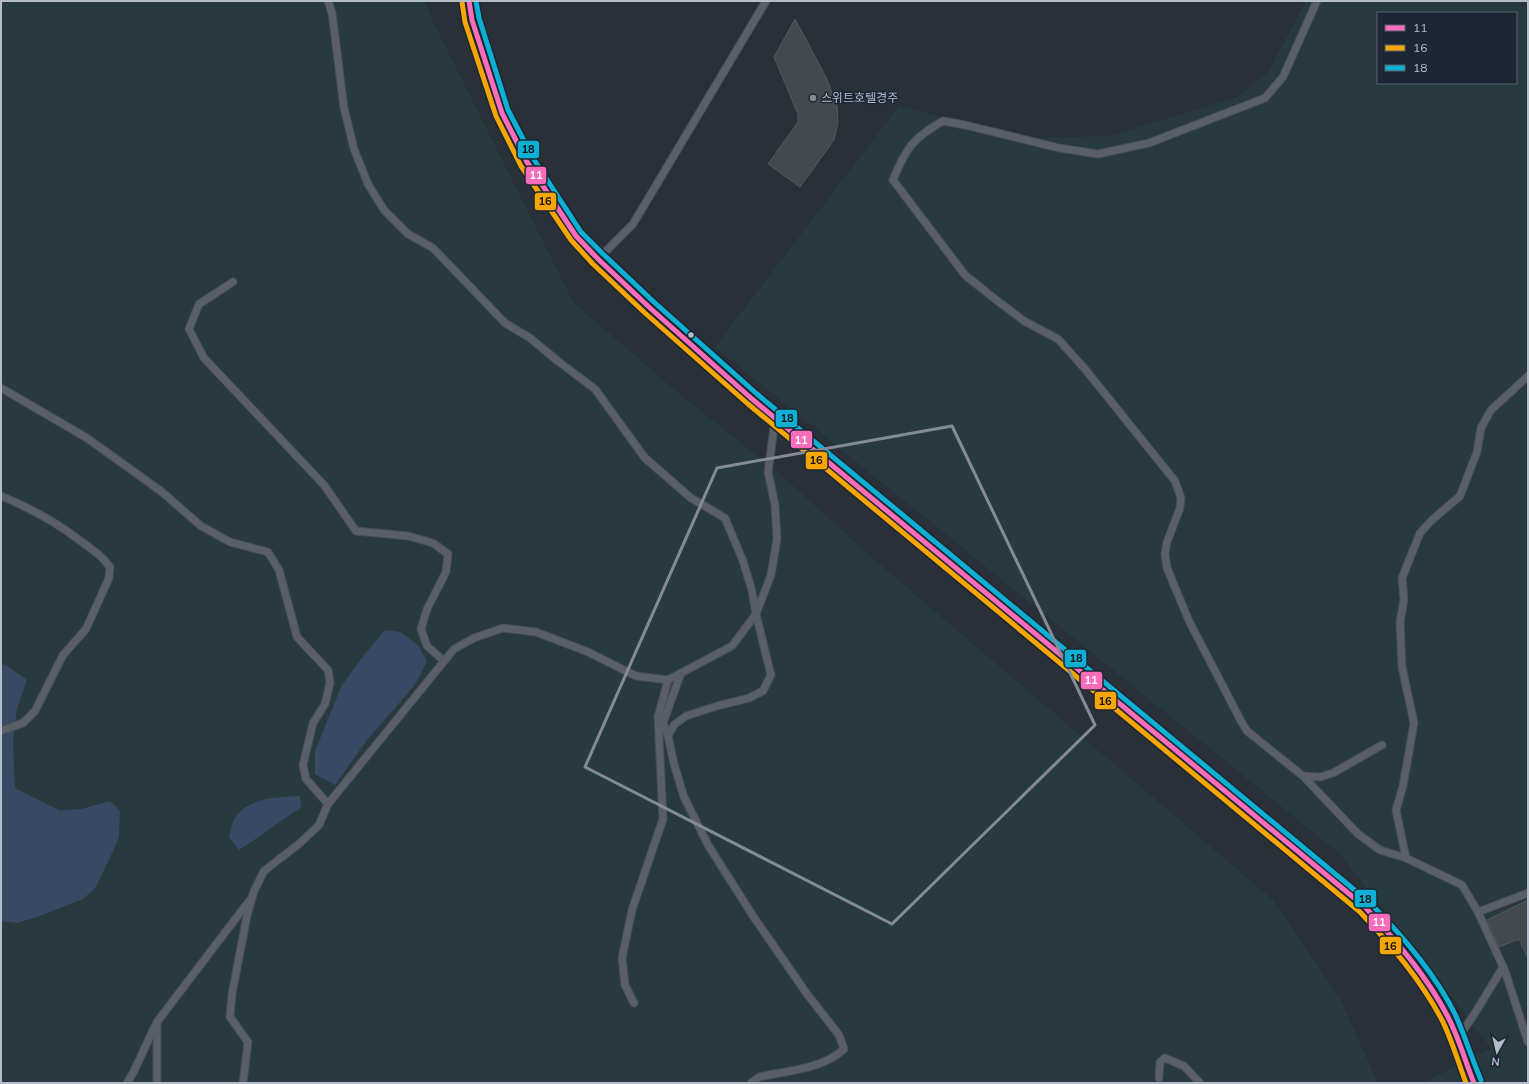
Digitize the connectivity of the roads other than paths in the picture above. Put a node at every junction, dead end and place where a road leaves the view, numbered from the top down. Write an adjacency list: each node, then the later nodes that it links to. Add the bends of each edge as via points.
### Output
1 (328, 1): 11 (lane, via 332,13 344,108 354,149 368,184 384,210 408,234 434,248 505,323 530,338 595,389 646,458 691,498 725,518 743,561)
2 (469, 1): 5 (street, via 472,20 502,113 527,162 576,236)
3 (766, 1): 5 (lane, via 633,224)
4 (1316, 1): 18 (lane, via 1283,77 1265,98 1148,143 1098,154 1059,148 943,122 918,137 902,156 893,180 966,275 1024,320 1058,339 1086,369 1175,481 1181,498 1180,508 1165,554 1167,568 1189,621 1247,731)
5 (598, 259): 9 (street)
6 (233, 282): 12 (lane, via 199,304 189,329 204,358 324,485 356,531 408,536 433,543 448,554 446,572 427,609 421,629 427,646)
7 (1528, 376): 20 (lane, via 1491,410 1481,428 1477,452 1460,496 1420,533 1402,578 1402,667 1414,723 1396,810)
8 (1, 388): 19 (lane, via 88,438 162,492 201,526 230,542 268,552 279,570 297,637 328,670 330,684 325,704 313,723 303,765 306,779)
9 (775, 418): 11 (lane, via 768,472 775,505 777,539 771,575); 27 (street, via 1365,907 1390,934 1432,990)
10 (1, 496): 15 (lane, via 27,506 61,525 103,557 110,567 109,578 86,629 63,655 35,711 23,723)
11 (756, 614): 13 (lane, via 732,646); 16 (lane, via 771,675 763,691 749,698 686,716 674,725)
12 (444, 662): 14 (lane, via 454,649 474,638 504,628 536,632 588,652 636,676); 19 (lane)
13 (681, 673): 14 (lane); 16 (lane, via 663,723)
14 (668, 680): 25 (lane, via 658,717 663,819 632,910 622,958 625,985)
15 (1, 731)
16 (668, 736): 33 (lane, via 684,797 708,845 748,909 839,1035 844,1049 819,1064 759,1078)
17 (1382, 745): 18 (lane, via 1333,773 1320,777)
18 (1303, 776): 20 (lane, via 1358,834 1380,850)
19 (328, 804): 22 (lane, via 319,825 264,871)
20 (1406, 858): 23 (lane, via 1462,885)
21 (1528, 893): 23 (lane)
22 (252, 898): 26 (lane); 32 (lane, via 232,994 230,1017 248,1042)
23 (1478, 912): 24 (lane)
24 (1503, 967): 27 (lane); 28 (lane)
25 (634, 1003)
26 (157, 1022): 30 (lane); 31 (lane)
27 (1457, 1040): 35 (street)
28 (1528, 1042)
29 (1159, 1078): 34 (lane, via 1160,1062 1165,1058 1184,1066)
30 (127, 1083)
31 (157, 1083)
32 (243, 1083)
33 (751, 1083)
34 (1200, 1083)
35 (1474, 1083)

